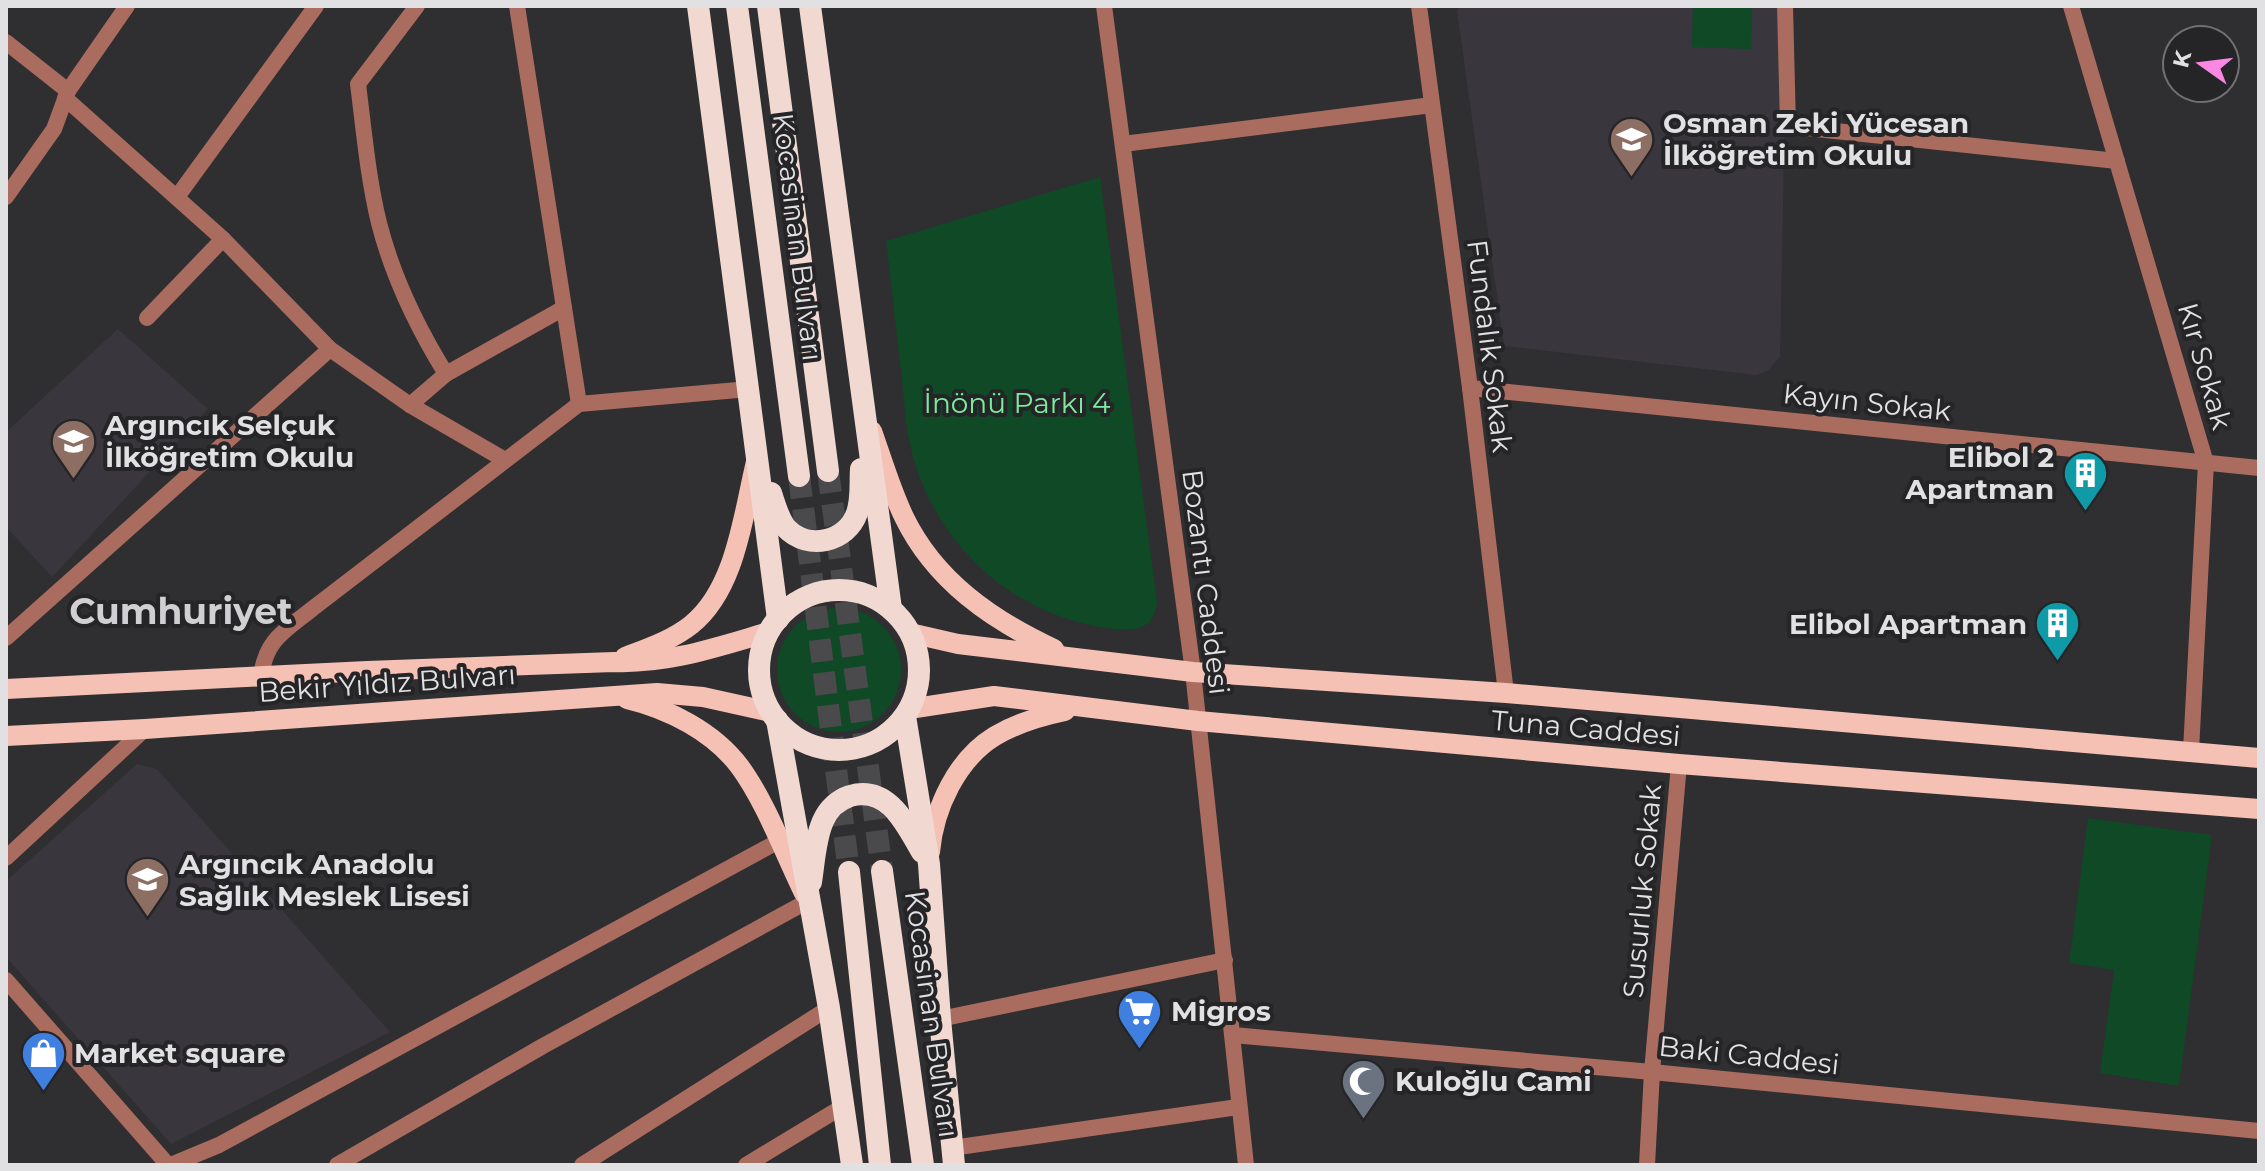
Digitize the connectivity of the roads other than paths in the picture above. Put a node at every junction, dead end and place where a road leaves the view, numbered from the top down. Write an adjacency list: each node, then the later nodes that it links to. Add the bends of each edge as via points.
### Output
1 (127, 6): 14 (street)
2 (316, 6): 19 (street)
3 (417, 6): 24 (street, via 358,84 383,238 414,320)
4 (517, 6): 21 (street)
5 (698, 6): 26 (highway)
6 (737, 6): 35 (highway, Kocasinan Bulvarı)
7 (768, 6): 34 (highway, Kocasinan Bulvarı)
8 (810, 6): 29 (highway)
9 (1104, 6): 16 (street, Bozantı Caddesi)
10 (1419, 6): 15 (street, Fundalık Sokak)
11 (1785, 6): 17 (street, via 1788,126)
12 (2071, 6): 17 (street, Kır Sokak)
13 (6, 42): 14 (street)
14 (66, 94): 18 (street, via 54,129); 19 (street)
15 (1432, 105): 16 (street); 25 (street, Fundalık Sokak)
16 (1123, 144): 42 (street, Bozantı Caddesi)
17 (2117, 161): 32 (street, Kır Sokak)
18 (6, 197)
19 (177, 197): 20 (street)
20 (223, 239): 22 (street); 23 (street)
21 (564, 308): 24 (street); 27 (street)
22 (147, 318)
23 (330, 349): 28 (street); 39 (street)
24 (446, 374): 28 (street)
25 (1470, 388): 32 (street, Kayın Sokak); 45 (street, Fundalık Sokak)
26 (749, 389): 27 (street); 30 (highway)
27 (579, 404): 31 (street)
28 (410, 405): 31 (street)
29 (863, 405): 30 (highway, via 860,503 852,524 835,538 802,539 785,526); 36 (highway); 40 (main road, via 906,520 945,577 1007,625)
30 (758, 454): 37 (highway); 41 (main road, via 728,572 712,603 676,635)
31 (505, 460): 43 (street, via 273,641)
32 (2206, 463): 33 (street, Kayın Sokak); 53 (street, Kır Sokak)
33 (2259, 468)
34 (828, 471)
35 (799, 476)
36 (891, 609): 37 (highway, via 863,594 832,590 802,599); 38 (highway)
37 (774, 625): 41 (main road, Bekir Yıldız Bulvarı, via 684,656); 49 (highway, via 763,646 759,677)
38 (910, 633): 40 (main road, Tuna Caddesi); 48 (highway, via 919,679)
39 (6, 638)
40 (1080, 658): 42 (main road, Tuna Caddesi)
41 (614, 662): 43 (main road, Bekir Yıldız Bulvarı)
42 (1193, 672): 45 (main road, Tuna Caddesi); 50 (street, Bozantı Caddesi)
43 (261, 676): 44 (main road, Bekir Yıldız Bulvarı)
44 (6, 689)
45 (1506, 693): 53 (main road, Tuna Caddesi)
46 (615, 696): 49 (main road, Bekir Yıldız Bulvarı, via 680,694); 51 (main road, Bekir Yıldız Bulvarı); 57 (main road, via 675,717 720,745 751,783)
47 (1081, 707): 48 (main road, Tuna Caddesi, via 994,696); 50 (main road, Tuna Caddesi); 59 (main road, via 1024,722 977,751 940,807)
48 (907, 712): 49 (highway, via 889,733 846,750 800,741); 59 (highway)
49 (774, 716): 62 (highway)
50 (1198, 721): 55 (main road, Tuna Caddesi); 63 (street, Bozantı Caddesi)
51 (145, 729): 52 (main road, Bekir Yıldız Bulvarı); 58 (street)
52 (6, 736)
53 (2191, 751): 54 (main road, Tuna Caddesi)
54 (2259, 758)
55 (1679, 764): 56 (main road, Tuna Caddesi); 68 (street, Susurluk Sokak)
56 (2259, 809)
57 (779, 841): 62 (main road); 73 (street, via 219,1145)
58 (6, 858)
59 (929, 864): 62 (highway, via 892,806 865,794 845,798 823,820); 66 (highway)
60 (882, 871): 80 (highway, Kocasinan Bulvarı)
61 (849, 872): 79 (highway)
62 (808, 901): 65 (highway); 74 (street)
63 (1225, 960): 66 (street); 67 (street, Bozantı Caddesi)
64 (6, 980): 73 (street)
65 (829, 1008): 69 (highway); 75 (street)
66 (940, 1019): 72 (highway)
67 (1233, 1035): 68 (street, Baki Caddesi); 70 (street, Bozantı Caddesi)
68 (1652, 1072): 71 (street, Baki Caddesi); 82 (street, Susurluk Sokak)
69 (842, 1107): 76 (street); 77 (street); 78 (highway)
70 (1238, 1107): 72 (street); 81 (street, Bozantı Caddesi)
71 (2259, 1131)
72 (953, 1157)
73 (169, 1165)
74 (337, 1165)
75 (582, 1165)
76 (746, 1165)
77 (845, 1165)
78 (852, 1165)
79 (880, 1165)
80 (923, 1165)
81 (1246, 1165)
82 (1647, 1165)

